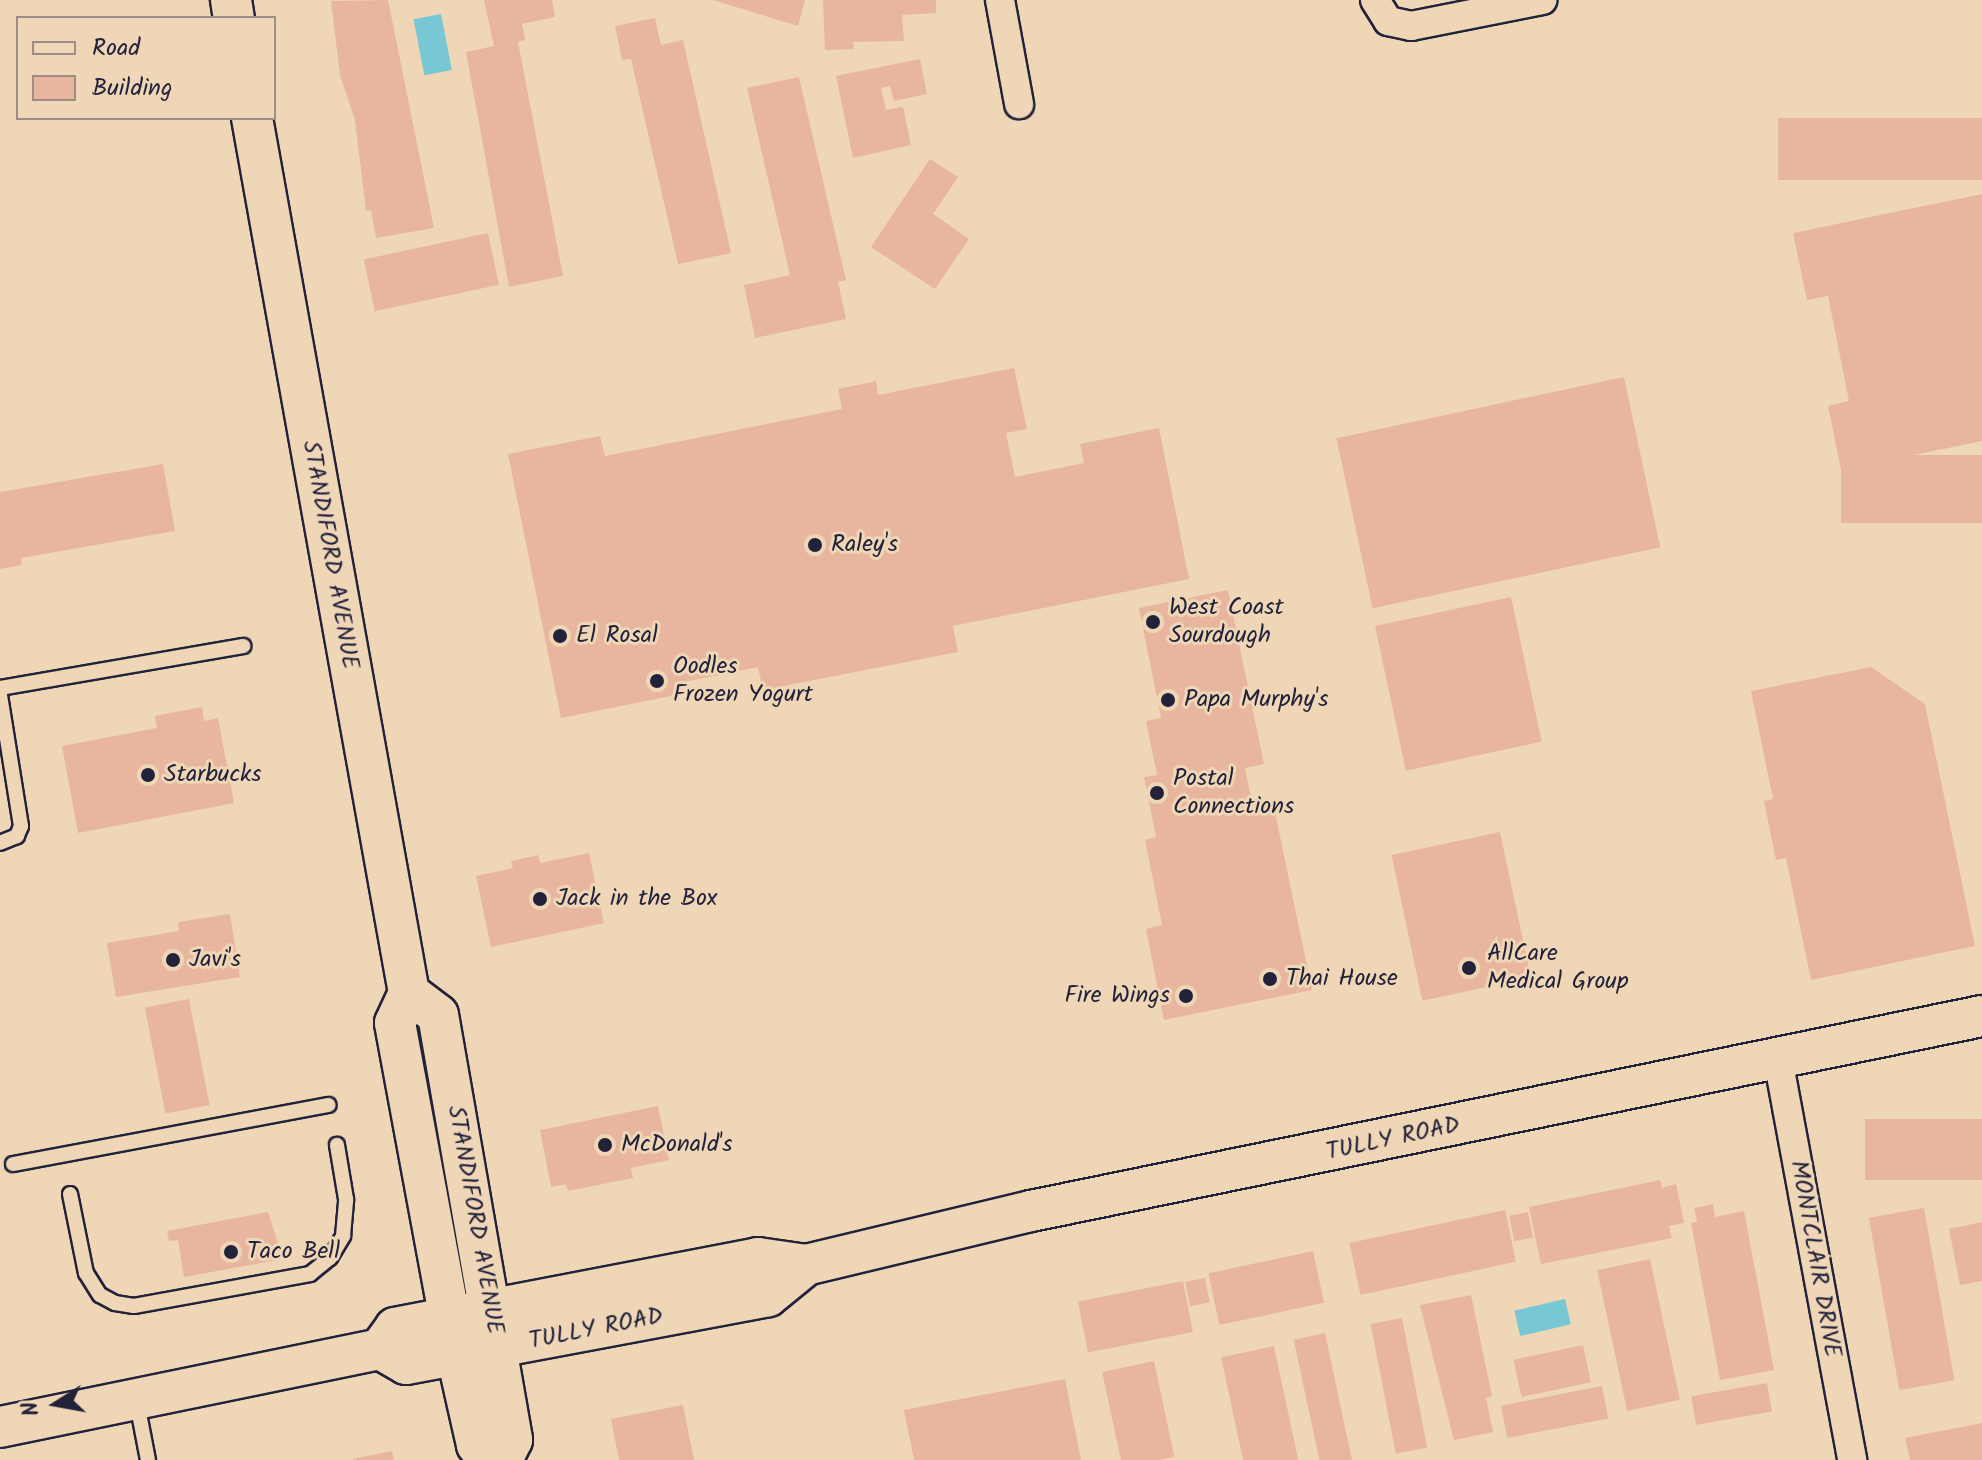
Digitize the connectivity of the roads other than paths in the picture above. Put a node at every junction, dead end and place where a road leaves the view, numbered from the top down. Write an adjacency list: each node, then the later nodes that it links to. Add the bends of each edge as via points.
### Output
1 (1000, 0): 4 (street)
2 (1542, 0): 3 (street, via 1411,26)
3 (1382, 11)
4 (1019, 104)
5 (252, 120): 10 (main road, STANDIFORD AVENUE)
6 (243, 646): 7 (lane)
7 (0, 688)
8 (0, 695): 9 (lane, via 21,826 17,836)
9 (0, 843)
10 (409, 993): 17 (main road, STANDIFORD AVENUE, via 438,1015); 18 (main road, STANDIFORD AVENUE, via 395,1023)
11 (1982, 1016): 12 (main road, TULLY ROAD)
12 (1778, 1059): 17 (main road, TULLY ROAD, via 1031,1211 806,1265 768,1296); 24 (street, MONTCLAIR DRIVE)
13 (329, 1105): 15 (lane)
14 (337, 1145): 16 (lane, via 346,1199 343,1236 330,1258 310,1274 281,1280 134,1306 115,1303 100,1295 86,1273)
15 (13, 1164)
16 (70, 1194)
17 (494, 1330): 18 (main road, TULLY ROAD); 23 (main road, STANDIFORD AVENUE, via 512,1440)
18 (454, 1337): 19 (main road, TULLY ROAD, via 401,1364 380,1349); 22 (main road, STANDIFORD AVENUE, via 477,1445)
19 (136, 1399): 20 (main road, TULLY ROAD); 21 (lane)
20 (0, 1427)
21 (148, 1460)
22 (490, 1460)
23 (502, 1460)
24 (1852, 1460)

